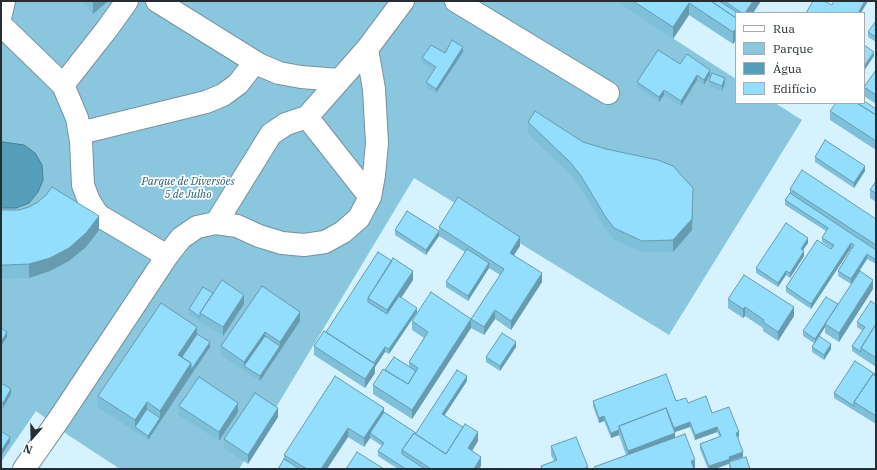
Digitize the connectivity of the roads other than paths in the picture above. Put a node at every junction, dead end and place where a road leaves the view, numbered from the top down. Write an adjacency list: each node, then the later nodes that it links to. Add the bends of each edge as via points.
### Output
1 (4, 1): 6 (lane)
2 (127, 1): 11 (lane)
3 (157, 1): 9 (lane)
4 (403, 1): 8 (lane)
5 (456, 1): 12 (lane)
6 (1, 14)
7 (1, 25): 11 (lane)
8 (368, 49): 10 (lane); 15 (lane, via 374,89 377,143)
9 (255, 62): 10 (lane, via 279,73); 14 (lane, via 238,84 223,95 206,102)
10 (339, 80): 13 (lane)
11 (63, 85): 14 (lane, via 77,118)
12 (608, 93)
13 (307, 117): 15 (lane); 16 (lane, via 286,124 271,134)
14 (80, 133): 17 (lane, via 83,185 98,215)
15 (370, 197): 16 (lane, via 359,218 343,232 325,242 304,245 282,243 237,226)
16 (216, 223): 17 (lane, via 197,227 180,238)
17 (166, 256): 18 (lane, via 60,419)
18 (24, 469)

